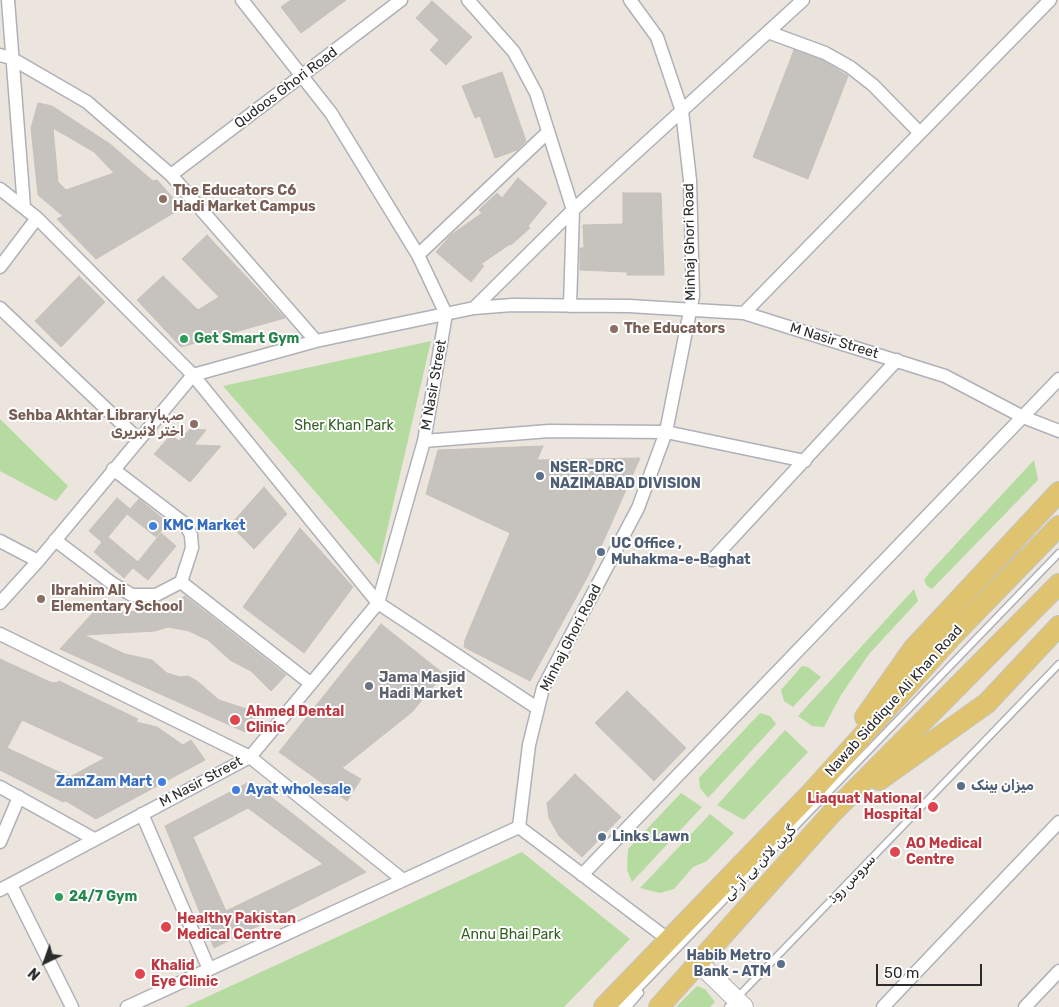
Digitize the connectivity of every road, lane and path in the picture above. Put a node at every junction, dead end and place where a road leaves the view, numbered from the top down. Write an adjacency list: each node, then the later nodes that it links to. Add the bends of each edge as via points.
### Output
1 (8, 0): 9 (street)
2 (242, 0): 10 (street)
3 (401, 0): 10 (street, Qudoos Ghori Road)
4 (468, 0): 12 (street, via 514,52 536,93)
5 (630, 0): 11 (street, Minhaj Ghori Road, via 658,37)
6 (803, 0): 8 (street)
7 (1050, 0): 13 (street)
8 (768, 32): 11 (street); 13 (street, via 825,53 850,67 873,85)
9 (6, 57): 14 (street, via 87,102); 16 (street)
10 (302, 77): 14 (street, Qudoos Ghori Road); 19 (street, via 331,113)
11 (682, 111): 17 (street); 24 (street, Minhaj Ghori Road, via 690,180 693,296)
12 (548, 132): 17 (street); 19 (street)
13 (920, 133): 25 (street)
14 (171, 176): 27 (street)
15 (0, 189): 16 (street)
16 (24, 207): 18 (street)
17 (572, 210): 21 (street); 23 (street)
18 (37, 218): 20 (street); 29 (street)
19 (418, 255): 26 (street)
20 (0, 267)
21 (570, 306): 23 (street, M Nasir Street); 24 (street, M Nasir Street)
22 (0, 308): 34 (street)
23 (474, 308): 26 (street, M Nasir Street)
24 (690, 310): 25 (street, M Nasir Street); 33 (street, Minhaj Ghori Road)
25 (744, 313): 28 (street, M Nasir Street)
26 (446, 314): 27 (street); 35 (street, M Nasir Street)
27 (316, 341): 29 (street)
28 (897, 360): 31 (street, M Nasir Street, via 946,376); 36 (street)
29 (193, 375): 34 (street); 48 (street)
30 (1059, 379): 31 (street)
31 (1023, 417): 32 (street, M Nasir Street); 65 (street)
32 (1059, 431)
33 (666, 432): 35 (street, via 550,431); 36 (street); 54 (street, Minhaj Ghori Road, via 638,508 543,688)
34 (138, 439): 37 (street)
35 (424, 441): 48 (street, M Nasir Street)
36 (805, 461): 43 (street)
37 (113, 469): 40 (street); 45 (street, via 185,524 191,535 192,548)
38 (1059, 492): 57 (main road, via 913,649)
39 (1059, 526): 51 (main road, Nawab Siddique Ali Khan Road)
40 (55, 540): 44 (street); 45 (street, via 132,595 156,595)
41 (0, 541): 44 (street)
42 (1059, 553): 51 (lane, گرین لائن بی آر ٹی)
43 (712, 560)
44 (38, 561): 47 (street)
45 (181, 582): 53 (street)
46 (1059, 584): 60 (main road)
47 (0, 603)
48 (378, 603): 53 (street, M Nasir Street); 54 (street)
49 (1059, 626): 60 (main road, via 987,703)
50 (0, 634): 55 (street)
51 (961, 641): 57 (main road, Nawab Siddique Ali Khan Road); 68 (lane, گرین لائن بی آر ٹی)
52 (1059, 664): 72 (lane, سروس روڈ)
53 (310, 683): 55 (street, M Nasir Street)
54 (537, 708): 62 (street, Minhaj Ghori Road)
55 (250, 757): 59 (street, M Nasir Street); 66 (street)
56 (0, 787): 58 (street)
57 (810, 794): 68 (main road, Nawab Siddique Ali Khan Road)
58 (19, 797): 63 (street); 64 (street)
59 (142, 814): 63 (street, M Nasir Street); 70 (street)
60 (831, 814): 69 (main road)
61 (1059, 823): 79 (street)
62 (519, 827): 65 (street); 66 (street)
63 (94, 839): 67 (street, M Nasir Street)
64 (0, 842)
65 (582, 875): 68 (street)
66 (403, 880): 70 (street)
67 (5, 888): 73 (street)
68 (669, 949): 75 (main road, Nawab Siddique Ali Khan Road); 76 (lane, گرین لائن بی آر ٹی); 77 (lane, گرین لائن بی آر ٹی)
69 (699, 963): 72 (street); 78 (main road)
70 (208, 969): 74 (street)
71 (1059, 971): 80 (street)
72 (736, 1005)
73 (72, 1007)
74 (127, 1007)
75 (604, 1007)
76 (621, 1007)
77 (628, 1007)
78 (658, 1007)
79 (883, 1007)
80 (1025, 1007)

